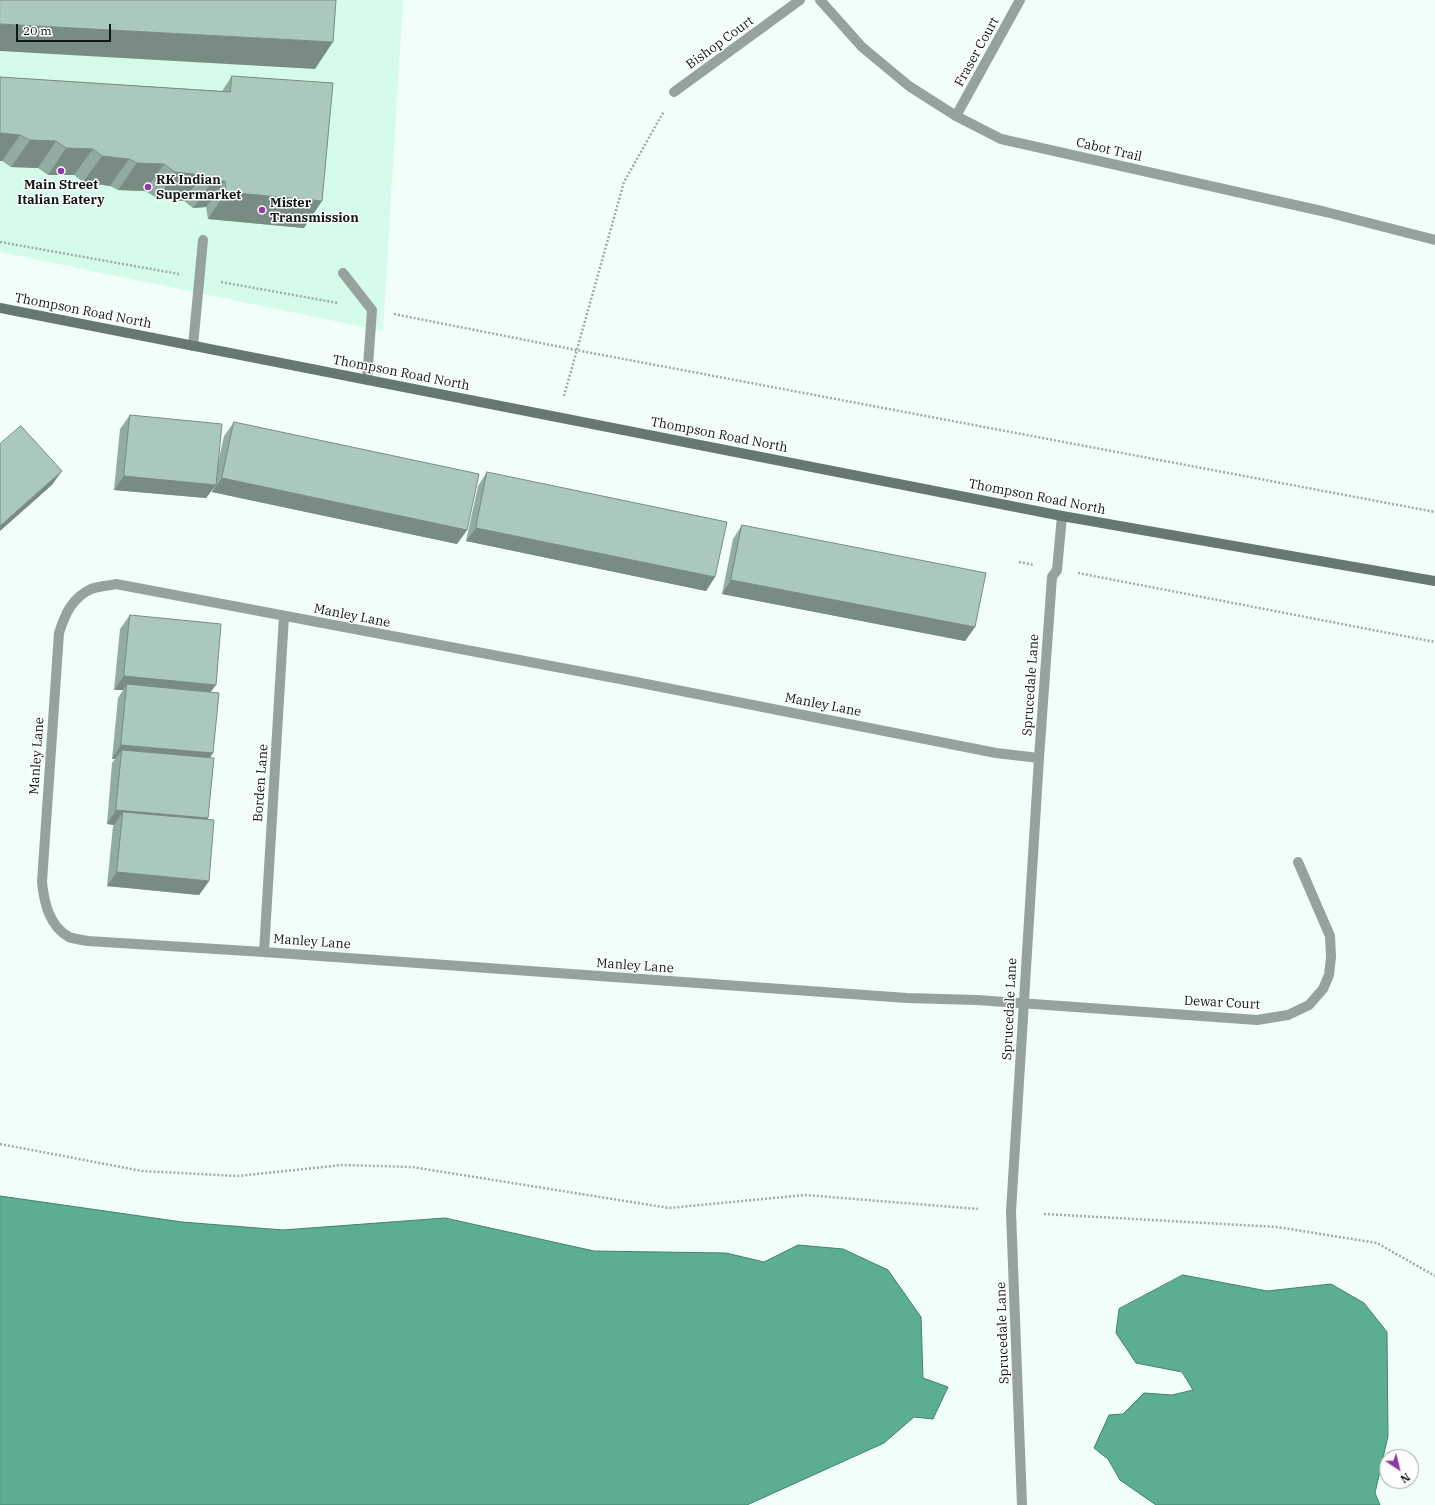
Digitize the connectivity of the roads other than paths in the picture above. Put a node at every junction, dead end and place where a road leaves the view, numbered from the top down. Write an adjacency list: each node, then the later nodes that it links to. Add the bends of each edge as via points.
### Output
1 (800, 0): 4 (street, Bishop Court)
2 (820, 0): 5 (street, Cabot Trail, via 862,47 909,86)
3 (1020, 0): 5 (street, Fraser Court)
4 (674, 92)
5 (956, 116): 7 (street, Cabot Trail, via 1001,139 1326,212)
6 (203, 240): 10 (street)
7 (1435, 240)
8 (343, 273): 11 (street, via 372,310)
9 (0, 308): 10 (main road, Thompson Road North)
10 (193, 346): 11 (main road, Thompson Road North)
11 (367, 380): 12 (main road, Thompson Road North)
12 (1062, 516): 13 (main road, Thompson Road North); 15 (street, Sprucedale Lane, via 1057,570 1052,577)
13 (1435, 581)
14 (284, 616): 15 (street, Manley Lane, via 644,683 996,753); 17 (street, Borden Lane); 17 (street, Manley Lane, via 116,584 92,589 76,599 64,616 59,633 42,882 43,898 56,926 70,937 88,941)
15 (1039, 758): 18 (street, Sprucedale Lane)
16 (1298, 862): 18 (street, Dewar Court, via 1330,936 1329,975 1323,989 1309,1005 1288,1015 1257,1020)
17 (264, 952): 18 (street, Manley Lane, via 899,998)
18 (1023, 1003): 19 (street, Sprucedale Lane, via 1011,1212)
19 (1022, 1505)

